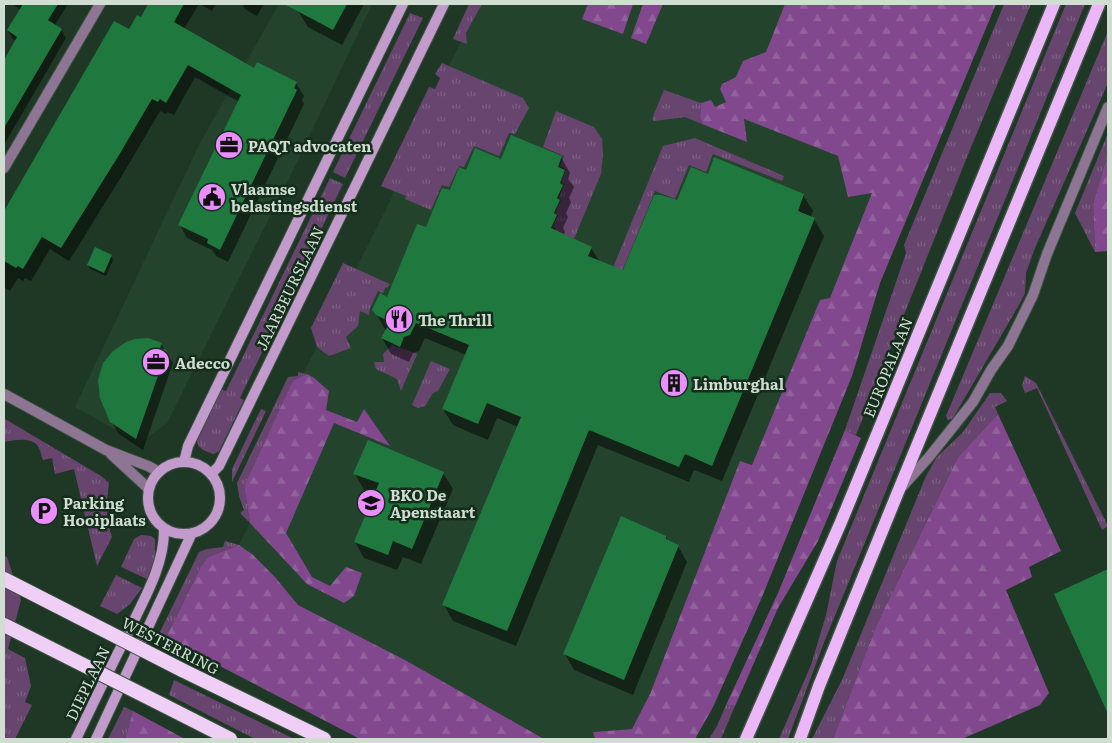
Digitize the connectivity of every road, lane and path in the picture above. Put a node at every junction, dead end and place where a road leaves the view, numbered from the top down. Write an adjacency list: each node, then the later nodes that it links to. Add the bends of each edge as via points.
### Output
1 (100, 4): 7 (street)
2 (403, 4): 10 (main road, JAARBEURSLAAN, via 188,446)
3 (444, 4): 12 (main road, JAARBEURSLAAN, via 219,466)
4 (1054, 4): 23 (main road, EUROPALAAN, via 841,522)
5 (1100, 4): 14 (main road)
6 (1108, 107): 14 (street, via 1047,254 1034,295 1008,346 973,402)
7 (4, 168)
8 (4, 394): 9 (street)
9 (106, 450): 11 (street); 13 (street)
10 (184, 462): 11 (main road, via 172,464); 12 (main road, via 194,463)
11 (159, 472): 13 (main road)
12 (211, 474): 16 (main road, via 220,493 216,514 210,522)
13 (149, 488): 15 (main road, via 150,510)
14 (898, 492): 24 (main road)
15 (164, 528): 16 (main road, via 183,534); 19 (main road, DIEPLAAN, via 160,559 150,586)
16 (192, 533): 20 (main road, DIEPLAAN)
17 (4, 579): 22 (highway, WESTERRING, bridge)
18 (4, 625): 21 (highway, bridge)
19 (76, 739)
20 (96, 739)
21 (230, 739)
22 (324, 739)
23 (746, 739)
24 (800, 739)

